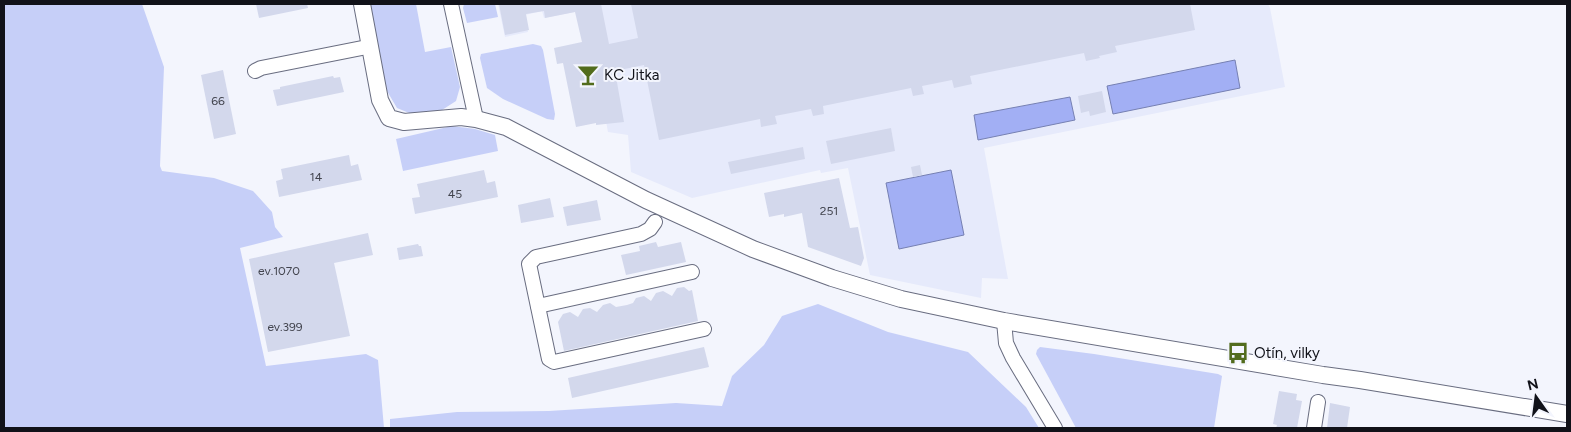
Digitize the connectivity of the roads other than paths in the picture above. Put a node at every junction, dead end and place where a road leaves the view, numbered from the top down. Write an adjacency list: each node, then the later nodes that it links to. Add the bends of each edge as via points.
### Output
1 (362, 4): 5 (street, via 380,100 390,118 404,122 448,117)
2 (451, 4): 5 (street)
3 (362, 48): 4 (street)
4 (255, 71)
5 (476, 119): 9 (street, via 506,127 646,200 771,256 901,299)
6 (655, 222): 8 (street, via 641,234 536,257 529,264)
7 (692, 272): 8 (street)
8 (538, 306): 10 (street, via 549,359 554,362)
9 (1004, 321): 12 (street); 13 (street, via 1006,343 1013,358)
10 (704, 329)
11 (1318, 402): 14 (street)
12 (1567, 414)
13 (1055, 428)
14 (1314, 428)

